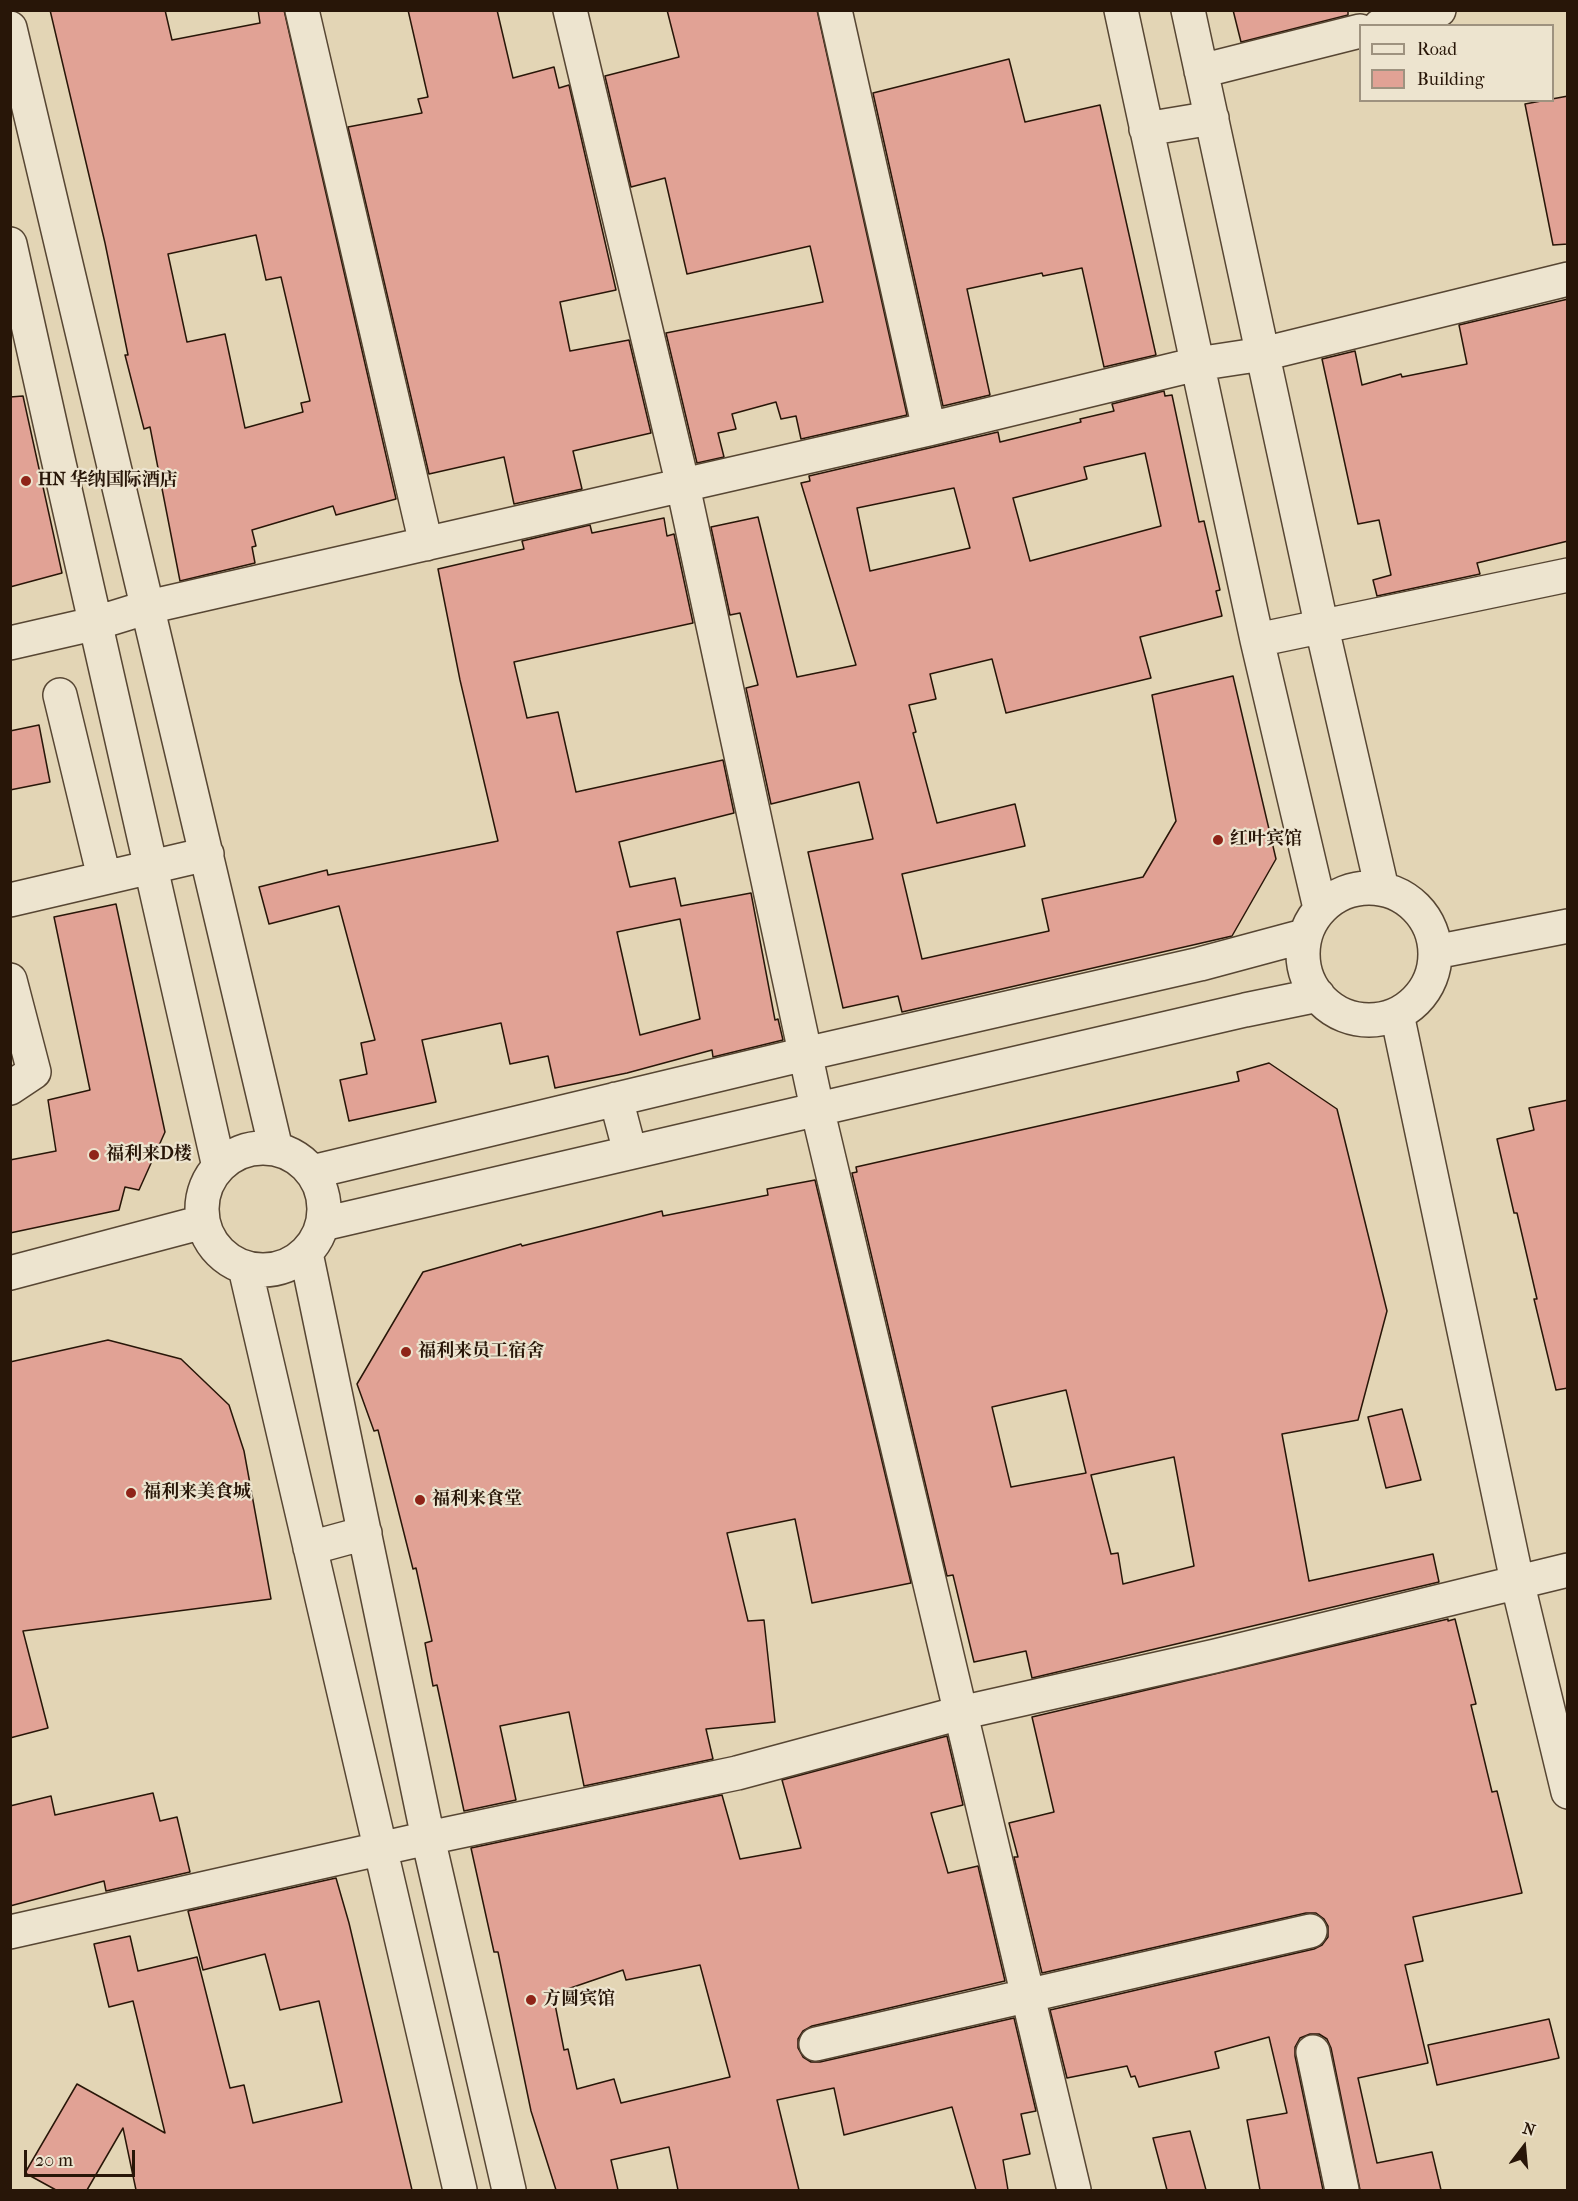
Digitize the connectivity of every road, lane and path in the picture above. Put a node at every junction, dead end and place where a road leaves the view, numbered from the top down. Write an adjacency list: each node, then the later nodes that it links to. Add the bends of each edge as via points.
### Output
1 (302, 10): 19 (street)
2 (570, 10): 18 (street)
3 (835, 10): 17 (street)
4 (1121, 10): 12 (street)
5 (1188, 10): 10 (street)
6 (1439, 10): 7 (street)
7 (1387, 24)
8 (10, 28): 21 (street)
9 (1359, 31): 10 (street)
10 (1201, 71): 11 (street)
11 (1212, 118): 12 (street); 15 (street)
12 (1146, 129): 16 (street)
13 (10, 244): 22 (street)
14 (1568, 279): 15 (street)
15 (1263, 354): 16 (street); 23 (street)
16 (1197, 364): 17 (street); 24 (street)
17 (929, 429): 18 (street)
18 (683, 486): 19 (street); 39 (street)
19 (426, 544): 21 (street)
20 (1568, 575): 23 (street)
21 (148, 607): 22 (street); 27 (street)
22 (93, 624): 25 (street); 28 (street)
23 (1322, 628): 24 (street); 30 (street)
24 (1257, 640): 32 (street)
25 (10, 643)
26 (60, 695): 29 (street)
27 (207, 854): 28 (street); 43 (street)
28 (151, 866): 29 (street); 45 (street)
29 (104, 877): 31 (street)
30 (1382, 889): 32 (street, via 1359,888 1338,895); 35 (street, via 1399,894 1425,918)
31 (10, 900)
32 (1320, 908): 34 (street)
33 (1568, 926): 35 (street)
34 (1304, 936): 37 (street, via 1302,958 1307,978); 39 (street, via 1200,964)
35 (1435, 952): 38 (street, via 1426,988 1413,1004)
36 (10, 980): 40 (street, via 34,1072)
37 (1318, 996): 38 (street, via 1334,1010 1354,1018 1376,1020); 42 (street)
38 (1397, 1014): 55 (street)
39 (805, 1054): 41 (street); 42 (street)
40 (10, 1088)
41 (616, 1099): 44 (street); 46 (street)
42 (817, 1108): 44 (street); 56 (street)
43 (276, 1149): 45 (street, via 257,1148 236,1155); 46 (street, via 296,1158)
44 (630, 1152): 48 (street)
45 (219, 1167): 47 (street, via 207,1185)
46 (312, 1172): 48 (street, via 322,1191)
47 (203, 1222): 50 (street, via 211,1242 226,1258); 51 (street)
48 (323, 1224): 49 (street)
49 (306, 1253): 50 (street, via 289,1266 268,1270); 52 (street)
50 (245, 1268): 53 (street)
51 (10, 1273)
52 (365, 1533): 53 (street); 58 (street)
53 (310, 1548): 59 (street)
54 (1568, 1570): 55 (street)
55 (1517, 1581): 56 (street, via 1215,1656); 57 (street)
56 (960, 1713): 58 (street, via 736,1773); 62 (street)
57 (1568, 1792)
58 (428, 1838): 59 (street); 66 (street)
59 (380, 1848): 61 (street); 65 (street)
60 (1310, 1931): 62 (street)
61 (10, 1932)
62 (1028, 1995): 63 (street); 67 (street)
63 (816, 2044)
64 (1313, 2052): 68 (street)
65 (460, 2190)
66 (509, 2190)
67 (1074, 2190)
68 (1342, 2190)

